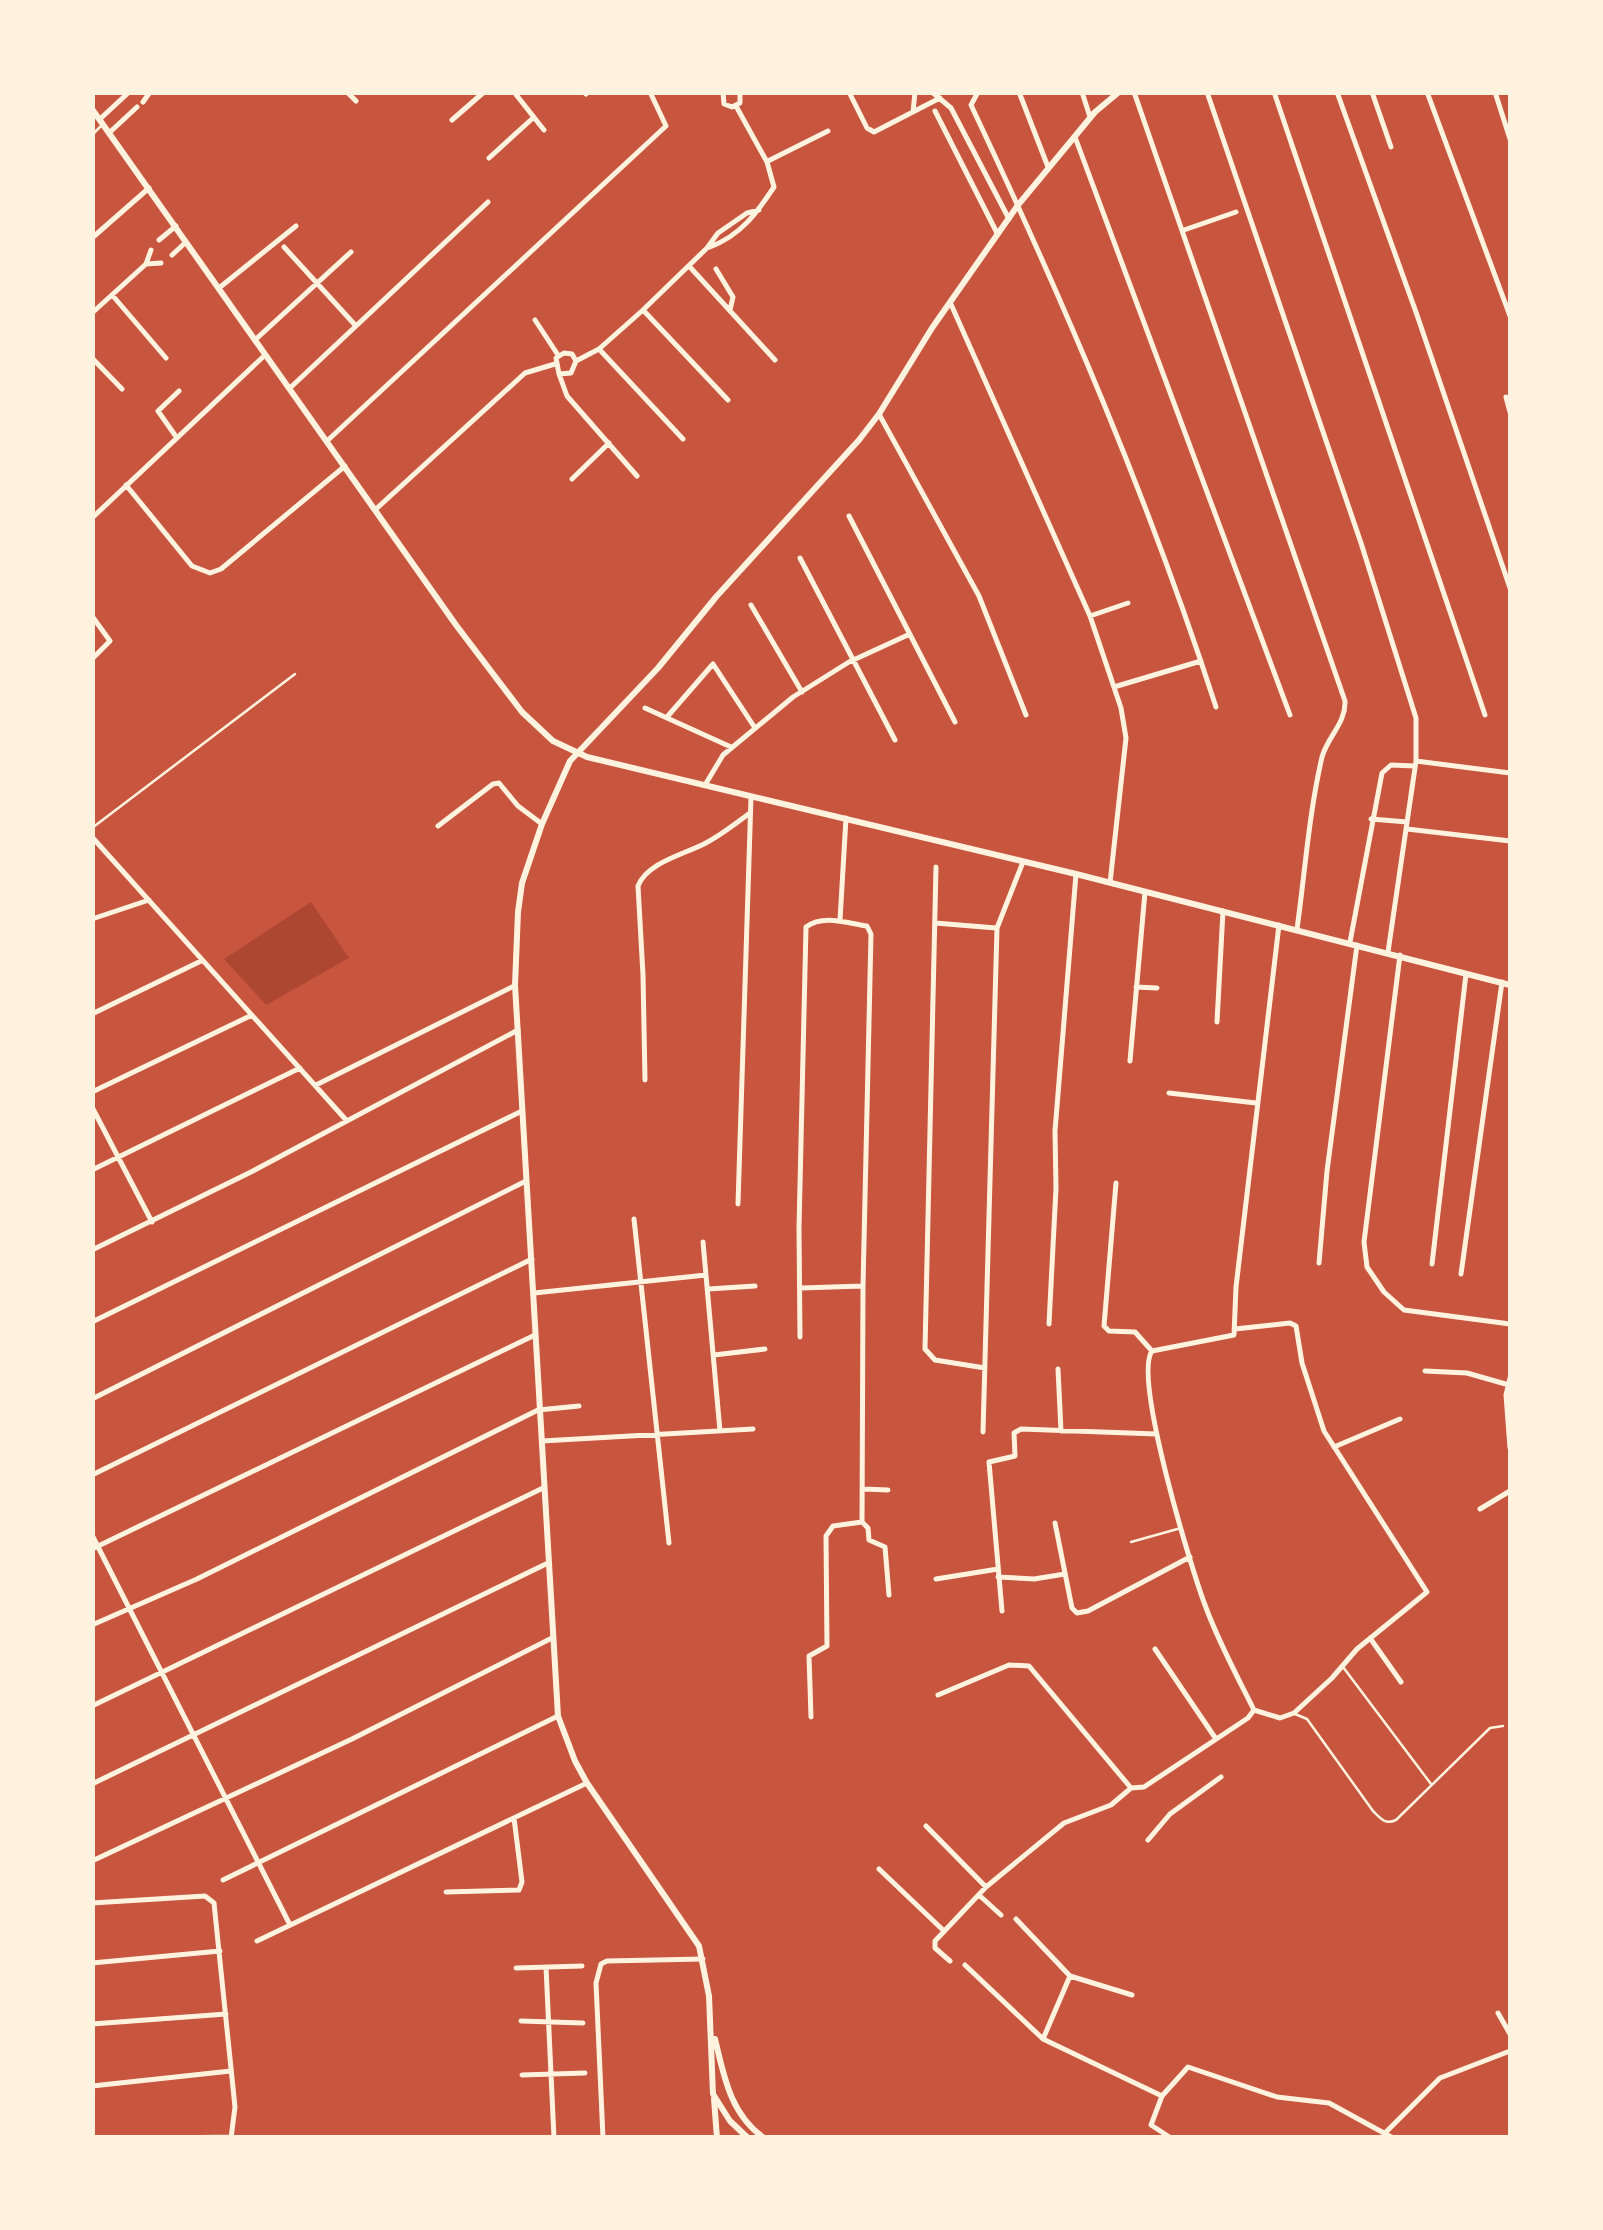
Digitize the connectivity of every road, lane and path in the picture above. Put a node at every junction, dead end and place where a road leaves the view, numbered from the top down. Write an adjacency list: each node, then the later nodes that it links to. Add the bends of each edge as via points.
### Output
1 (150, 92): 35 (street)
2 (348, 92): 24 (street)
3 (484, 92): 31 (street)
4 (514, 92): 30 (street)
5 (650, 92): 92 (street, via 666,126)
6 (722, 92): 25 (street, via 724,104)
7 (740, 92): 25 (street)
8 (849, 92): 28 (street, via 874,132)
9 (915, 92): 28 (street)
10 (932, 92): 23 (street)
11 (978, 92): 45 (street, via 971,104)
12 (1019, 92): 42 (street)
13 (1082, 92): 29 (street)
14 (1119, 92): 29 (street)
15 (1134, 92): 50 (street)
16 (1207, 92): 126 (street, via 1410,695)
17 (1274, 92): 119 (street)
18 (1337, 92): 102 (street)
19 (1372, 92): 39 (street)
20 (1427, 92): 70 (street)
21 (1495, 92): 38 (street)
22 (128, 93): 32 (street)
23 (940, 98): 28 (street); 47 (street)
24 (356, 101)
25 (736, 106): 41 (street)
26 (92, 110): 32 (street)
27 (935, 111): 51 (street)
28 (913, 112)
29 (1090, 117): 37 (street)
30 (533, 118): 33 (street); 40 (street)
31 (452, 120)
32 (101, 122): 35 (street); 36 (lane)
33 (544, 130)
34 (828, 132): 41 (street)
35 (109, 133): 43 (street)
36 (92, 134)
37 (1074, 135): 42 (street); 118 (street)
38 (1510, 139)
39 (1392, 148)
40 (489, 158)
41 (767, 162): 61 (street, via 774,187 751,221)
42 (1048, 167): 45 (street)
43 (149, 188): 48 (street); 52 (street)
44 (488, 202): 72 (street)
45 (1018, 205): 47 (street); 111 (street, via 1112,420)
46 (1236, 212): 50 (street)
47 (1008, 219): 51 (street)
48 (176, 226): 53 (street); 54 (street)
49 (296, 226): 64 (street)
50 (1184, 230): 151 (street, via 1345,700 1319,773)
51 (998, 234): 66 (street)
52 (92, 238)
53 (159, 240)
54 (186, 242): 58 (street); 64 (street)
55 (284, 248): 63 (street)
56 (150, 250): 60 (street)
57 (351, 252): 63 (street)
58 (172, 254)
59 (162, 263): 60 (street)
60 (146, 264): 65 (street)
61 (689, 266): 67 (street); 68 (street)
62 (716, 268): 68 (street, via 732,296)
63 (316, 282): 72 (street); 73 (street)
64 (219, 288): 73 (street)
65 (112, 296): 69 (street); 78 (street)
66 (950, 302): 89 (street); 107 (street)
67 (643, 310): 74 (street); 87 (street)
68 (730, 310): 79 (street)
69 (92, 313)
70 (1510, 316)
71 (535, 320): 76 (street)
72 (356, 326): 83 (street)
73 (256, 340): 75 (street)
74 (599, 349): 80 (street); 91 (street)
75 (266, 354): 83 (street); 90 (street)
76 (558, 355): 80 (street, via 568,352); 81 (street)
77 (92, 358): 84 (street)
78 (166, 358)
79 (775, 360)
80 (576, 361): 82 (street, via 571,373)
81 (555, 364): 82 (street); 98 (street, via 525,373)
82 (559, 374): 93 (street, via 567,396)
83 (290, 388): 92 (street)
84 (122, 389)
85 (179, 391): 90 (street, via 158,411)
86 (1506, 396): 88 (street)
87 (728, 400)
88 (1510, 412)
89 (879, 414): 117 (street, via 979,596); 125 (street)
90 (176, 438): 97 (street)
91 (684, 439)
92 (327, 441): 94 (street)
93 (609, 443): 95 (street); 96 (street)
94 (345, 466): 97 (street, via 210,573 192,566); 98 (street)
95 (637, 476)
96 (572, 479)
97 (126, 486): 100 (street)
98 (376, 510): 125 (street, via 522,712)
99 (850, 516): 108 (street)
100 (92, 518)
101 (800, 558): 110 (street)
102 (1509, 576): 103 (street)
103 (1510, 588)
104 (1128, 603): 107 (street)
105 (751, 605): 114 (street)
106 (92, 616): 109 (street, via 110,641)
107 (1090, 616): 113 (street)
108 (910, 634): 110 (street); 121 (street)
109 (92, 659)
110 (854, 660): 114 (street); 123 (street)
111 (1200, 660): 113 (street); 115 (street)
112 (296, 674): 136 (lane)
113 (1114, 687): 142 (street, via 1126,738)
114 (802, 692): 122 (street)
115 (1216, 707)
116 (645, 708): 120 (street)
117 (1026, 715)
118 (1290, 715)
119 (1486, 715)
120 (667, 718): 122 (street, via 714,664); 124 (street)
121 (955, 722)
122 (755, 728): 124 (street)
123 (896, 740)
124 (730, 747): 128 (street)
125 (576, 754): 128 (street); 133 (street)
126 (1416, 764): 127 (street); 132 (street, via 1386,767); 134 (street)
127 (1510, 773)
128 (705, 785): 129 (street)
129 (751, 796): 130 (street); 131 (street)
130 (750, 813): 167 (street, via 640,879); 179 (street)
131 (846, 818): 139 (street); 147 (street)
132 (1372, 819): 134 (street); 152 (street)
133 (542, 824): 135 (street, via 499,783); 158 (street, via 522,883)
134 (1407, 825): 138 (street); 153 (street)
135 (438, 826)
136 (92, 828)
137 (93, 839): 144 (street)
138 (1510, 840)
139 (1023, 862): 141 (street); 150 (street)
140 (936, 867): 148 (street)
141 (1076, 874): 142 (street); 196 (street, via 1055,1131)
142 (1110, 883): 143 (street)
143 (1144, 892): 145 (street); 159 (street)
144 (149, 900): 146 (street); 155 (street)
145 (1224, 910): 149 (street); 163 (street)
146 (92, 919)
147 (840, 920): 191 (street, via 867,926 871,934); 193 (street, via 806,927)
148 (935, 923): 150 (street); 204 (street, via 925,1350 935,1360)
149 (1279, 925): 151 (street); 171 (street)
150 (997, 928): 204 (street)
151 (1297, 929): 152 (street)
152 (1353, 943): 153 (street); 185 (street)
153 (1388, 952): 154 (street)
154 (1400, 955): 156 (street); 197 (street, via 1364,1242 1368,1267 1404,1310)
155 (201, 961): 161 (street); 162 (street)
156 (1466, 973): 157 (street); 186 (street)
157 (1506, 984): 187 (street)
158 (515, 985): 164 (street); 168 (street)
159 (1136, 987): 160 (street); 165 (street)
160 (1157, 988)
161 (92, 1014)
162 (252, 1014): 166 (street); 169 (street)
163 (1217, 1022)
164 (518, 1030): 173 (street); 174 (street)
165 (1130, 1061)
166 (300, 1068): 168 (street); 175 (street)
167 (644, 1080)
168 (316, 1084): 174 (street)
169 (92, 1092)
170 (1170, 1093): 171 (street)
171 (1256, 1102): 198 (street)
172 (92, 1107): 175 (street)
173 (522, 1111): 177 (street); 195 (street)
174 (348, 1121): 181 (street)
175 (118, 1157): 176 (street); 181 (street)
176 (92, 1170)
177 (526, 1181): 184 (street); 208 (street)
178 (1116, 1183): 202 (street, via 1104,1326 1135,1332)
179 (738, 1204)
180 (634, 1219): 189 (street)
181 (152, 1222): 183 (street)
182 (703, 1242): 188 (street)
183 (92, 1250)
184 (532, 1259): 194 (street); 221 (street)
185 (1319, 1263)
186 (1432, 1264)
187 (1461, 1274)
188 (706, 1275): 189 (street); 192 (street)
189 (639, 1282): 194 (street); 216 (street)
190 (755, 1286): 192 (street)
191 (864, 1286): 193 (street); 223 (street)
192 (707, 1288): 203 (street)
193 (800, 1288): 200 (street)
194 (534, 1293): 199 (street)
195 (92, 1322)
196 (1049, 1324)
197 (1510, 1324)
198 (1235, 1329): 202 (street, via 1230,1338); 219 (street, via 1296,1326 1314,1406)
199 (535, 1335): 210 (street); 233 (street)
200 (800, 1337)
201 (765, 1350): 203 (street)
202 (1152, 1351): 217 (street, via 1148,1380)
203 (714, 1355): 213 (street)
204 (984, 1368): 215 (street)
205 (1058, 1369): 214 (street)
206 (1425, 1371): 207 (street)
207 (1510, 1382): 220 (street)
208 (92, 1399)
209 (578, 1406): 210 (street)
210 (538, 1410): 218 (street); 240 (street)
211 (1400, 1420): 219 (street)
212 (753, 1429): 213 (street)
213 (720, 1431): 216 (street)
214 (1061, 1431): 217 (street); 236 (street, via 1017,1430 1014,1456 989,1462)
215 (983, 1432)
216 (657, 1434): 218 (street); 232 (street)
217 (1156, 1434): 229 (street)
218 (542, 1441): 222 (street)
219 (1333, 1448): 244 (street, via 1427,1592)
220 (1510, 1448)
221 (92, 1475)
222 (543, 1488): 235 (street); 247 (street)
223 (862, 1489): 224 (street); 227 (street)
224 (888, 1490)
225 (1510, 1491): 226 (street)
226 (1480, 1508)
227 (862, 1522): 239 (street, via 869,1540 885,1547); 254 (street, via 833,1526 826,1536 828,1646 809,1656)
228 (1054, 1522): 237 (street)
229 (1182, 1528): 231 (lane); 234 (street)
230 (92, 1535): 233 (street)
231 (1132, 1542)
232 (670, 1543)
233 (95, 1547): 240 (street)
234 (1191, 1557): 237 (street, via 1078,1614); 251 (street, via 1210,1618)
235 (548, 1563): 243 (street); 256 (street)
236 (998, 1573): 237 (street, via 1034,1579); 238 (street); 241 (street)
237 (1064, 1574)
238 (936, 1579)
239 (889, 1595)
240 (129, 1607): 242 (street); 247 (street)
241 (1002, 1612)
242 (92, 1624)
243 (552, 1638): 253 (street); 263 (street)
244 (1370, 1638): 246 (street); 248 (street)
245 (1156, 1649): 257 (street)
246 (1342, 1666): 252 (street); 261 (lane)
247 (162, 1672): 250 (street); 256 (street)
248 (1401, 1682)
249 (938, 1695): 262 (street, via 1010,1665 1029,1666)
250 (92, 1706)
251 (1254, 1710): 252 (street, via 1280,1718); 257 (street)
252 (1294, 1713): 261 (lane, via 1307,1718 1383,1822 1396,1820)
253 (558, 1716): 259 (street); 268 (street)
254 (811, 1717)
255 (1504, 1726): 261 (lane, via 1490,1728)
256 (194, 1735): 260 (street); 263 (street)
257 (1216, 1739): 262 (street, via 1144,1787)
258 (1221, 1777): 266 (street, via 1170,1814)
259 (588, 1782): 264 (street); 281 (street)
260 (92, 1784)
261 (1432, 1785)
262 (1131, 1788): 271 (street, via 1111,1806 1064,1823)
263 (226, 1799): 267 (street); 268 (street)
264 (514, 1818): 272 (street, via 519,1890); 277 (street)
265 (926, 1826): 271 (street)
266 (1148, 1840)
267 (92, 1861)
268 (259, 1863): 270 (street); 277 (street)
269 (879, 1869): 278 (street)
270 (223, 1880)
271 (986, 1887): 273 (street)
272 (446, 1892)
273 (978, 1895): 275 (street); 278 (street)
274 (92, 1903): 280 (street, via 205,1896 216,1907)
275 (1001, 1915)
276 (1016, 1919): 288 (street)
277 (290, 1925): 279 (street)
278 (944, 1931): 282 (street, via 934,1946)
279 (258, 1941)
280 (220, 1951): 283 (street); 291 (street)
281 (703, 1959): 295 (street); 311 (street, via 600,1964)
282 (950, 1961)
283 (92, 1963)
284 (965, 1965): 298 (street)
285 (582, 1966): 286 (street)
286 (546, 1967): 287 (street); 293 (street)
287 (516, 1968)
288 (1070, 1976): 289 (street); 298 (street)
289 (1132, 1996)
290 (1498, 2013): 297 (street)
291 (226, 2014): 296 (street); 300 (street)
292 (521, 2021): 293 (street)
293 (549, 2022): 294 (street); 302 (street)
294 (583, 2023)
295 (711, 2023): 305 (street); 314 (street, via 729,2094)
296 (92, 2024)
297 (1510, 2034)
298 (1043, 2039): 306 (street)
299 (1510, 2051): 307 (street, via 1440,2078)
300 (231, 2071): 304 (street); 308 (street)
301 (584, 2073): 302 (street)
302 (551, 2074): 303 (street); 309 (street)
303 (522, 2075)
304 (92, 2086)
305 (713, 2094): 312 (street); 313 (street)
306 (1162, 2096): 307 (street, via 1188,2067 1284,2097 1329,2102); 315 (street, via 1152,2125)
307 (1382, 2135): 316 (street)
308 (231, 2137): 310 (street)
309 (553, 2137)
310 (168, 2138)
311 (603, 2138)
312 (717, 2138)
313 (748, 2138)
314 (764, 2138)
315 (1170, 2138)
316 (1393, 2138)

